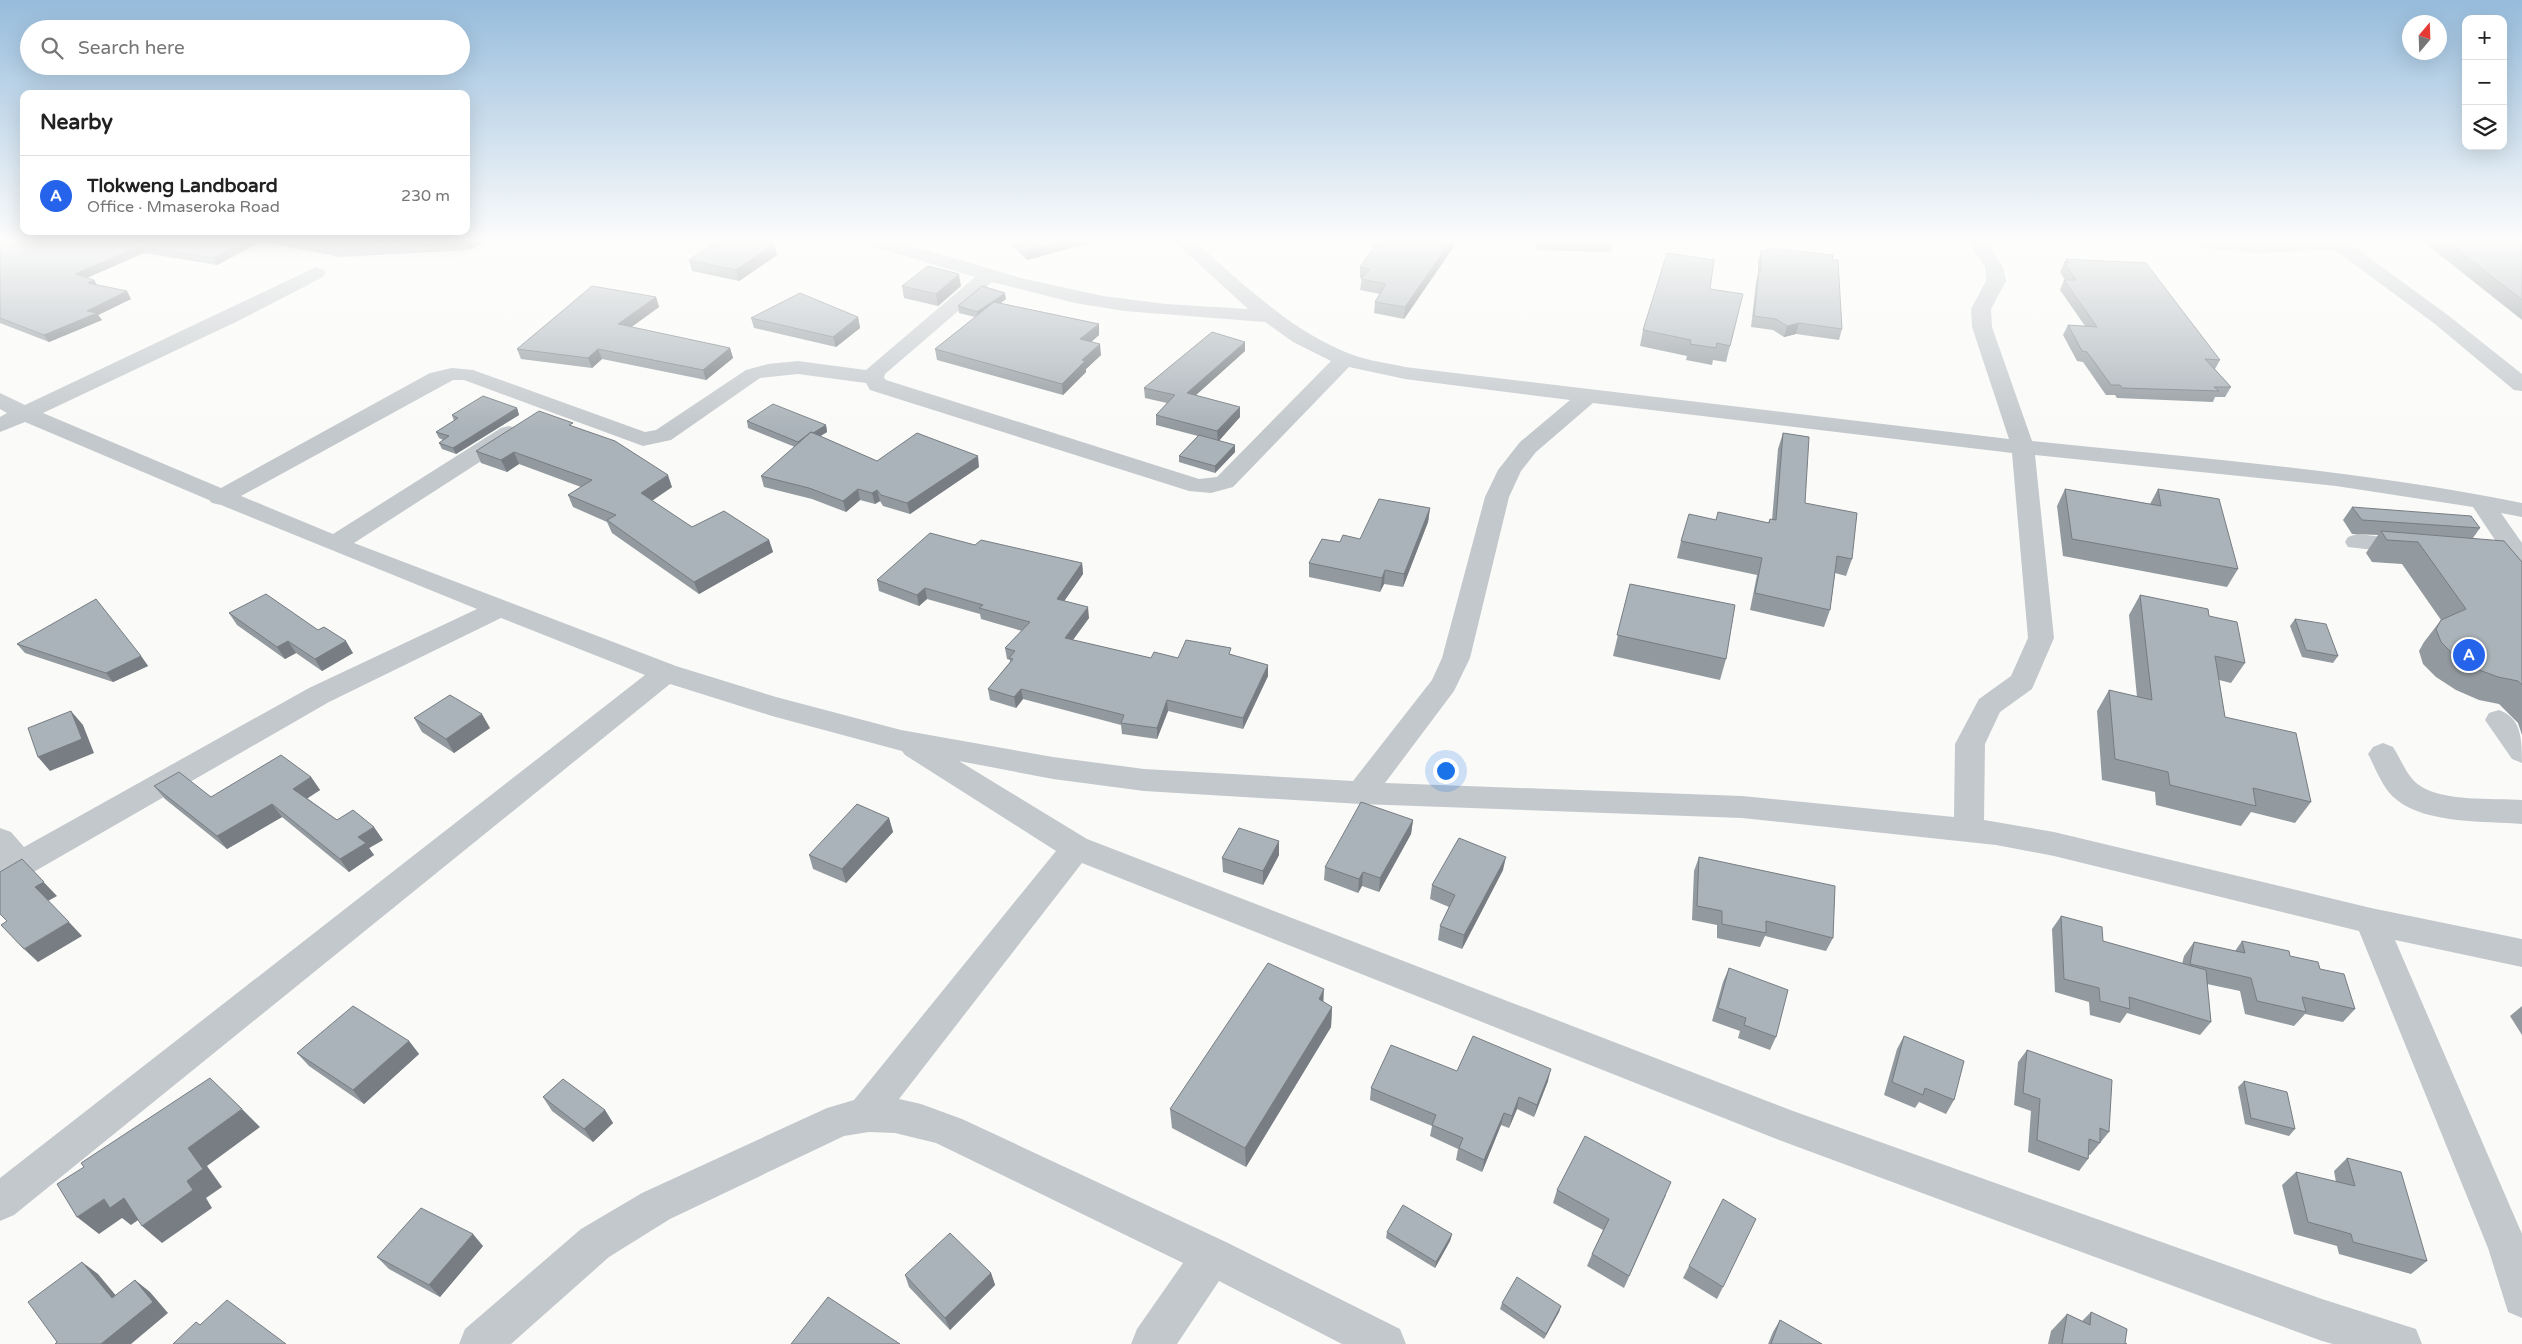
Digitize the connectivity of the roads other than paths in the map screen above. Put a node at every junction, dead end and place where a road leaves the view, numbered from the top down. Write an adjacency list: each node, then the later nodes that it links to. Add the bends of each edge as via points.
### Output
1 (255, 305): 14 (street)
2 (954, 305): 9 (street)
3 (1122, 305): 7 (street)
4 (1257, 305): 7 (street)
5 (1983, 305): 15 (street, via 1982,327)
6 (2421, 305): 10 (street)
7 (1270, 316): 8 (street, via 1297,335)
8 (1346, 359): 9 (street, via 1225,482 1211,486 1197,486 878,385); 11 (street, via 1405,373)
9 (873, 378): 13 (street, via 797,366 764,370 753,374 663,435 651,438 636,438)
10 (2522, 385)
11 (1588, 396): 15 (street); 30 (street, via 1528,447 1510,470 1497,497 1456,658 1444,684)
12 (0, 400): 14 (street)
13 (551, 406): 16 (street, via 466,374 445,376); 20 (street)
14 (12, 420): 16 (street)
15 (2023, 447): 17 (street, via 2314,477); 32 (street, via 2041,638 2022,682 1989,706 1970,744)
16 (220, 498): 20 (street)
17 (2480, 500): 18 (street); 23 (street)
18 (2522, 510)
19 (2357, 542): 21 (street)
20 (335, 544): 24 (street)
21 (2433, 548)
22 (2461, 551): 23 (street)
23 (2520, 556)
24 (499, 608): 25 (street); 35 (street, via 320,695)
25 (666, 673): 27 (street, via 772,706); 39 (street)
26 (2499, 720): 28 (street)
27 (901, 740): 30 (street, via 1098,775); 34 (street)
28 (2522, 752)
29 (2383, 754): 31 (street, via 2402,786 2417,798 2447,805)
30 (1361, 793): 32 (street, via 1742,807)
31 (2522, 812)
32 (1969, 830): 36 (street, via 2054,844)
33 (0, 840): 35 (street)
34 (1076, 848): 38 (street); 46 (street, via 1792,1128 2313,1316)
35 (10, 870)
36 (2371, 921): 37 (street); 40 (street)
37 (2522, 953)
38 (866, 1114): 41 (street, via 894,1114 922,1120); 43 (street, via 840,1120 656,1206 595,1243)
39 (0, 1202)
40 (2515, 1250): 42 (street)
41 (1212, 1256): 44 (street); 45 (street)
42 (2522, 1298)
43 (480, 1344)
44 (1152, 1344)
45 (1385, 1344)
46 (2401, 1344)

